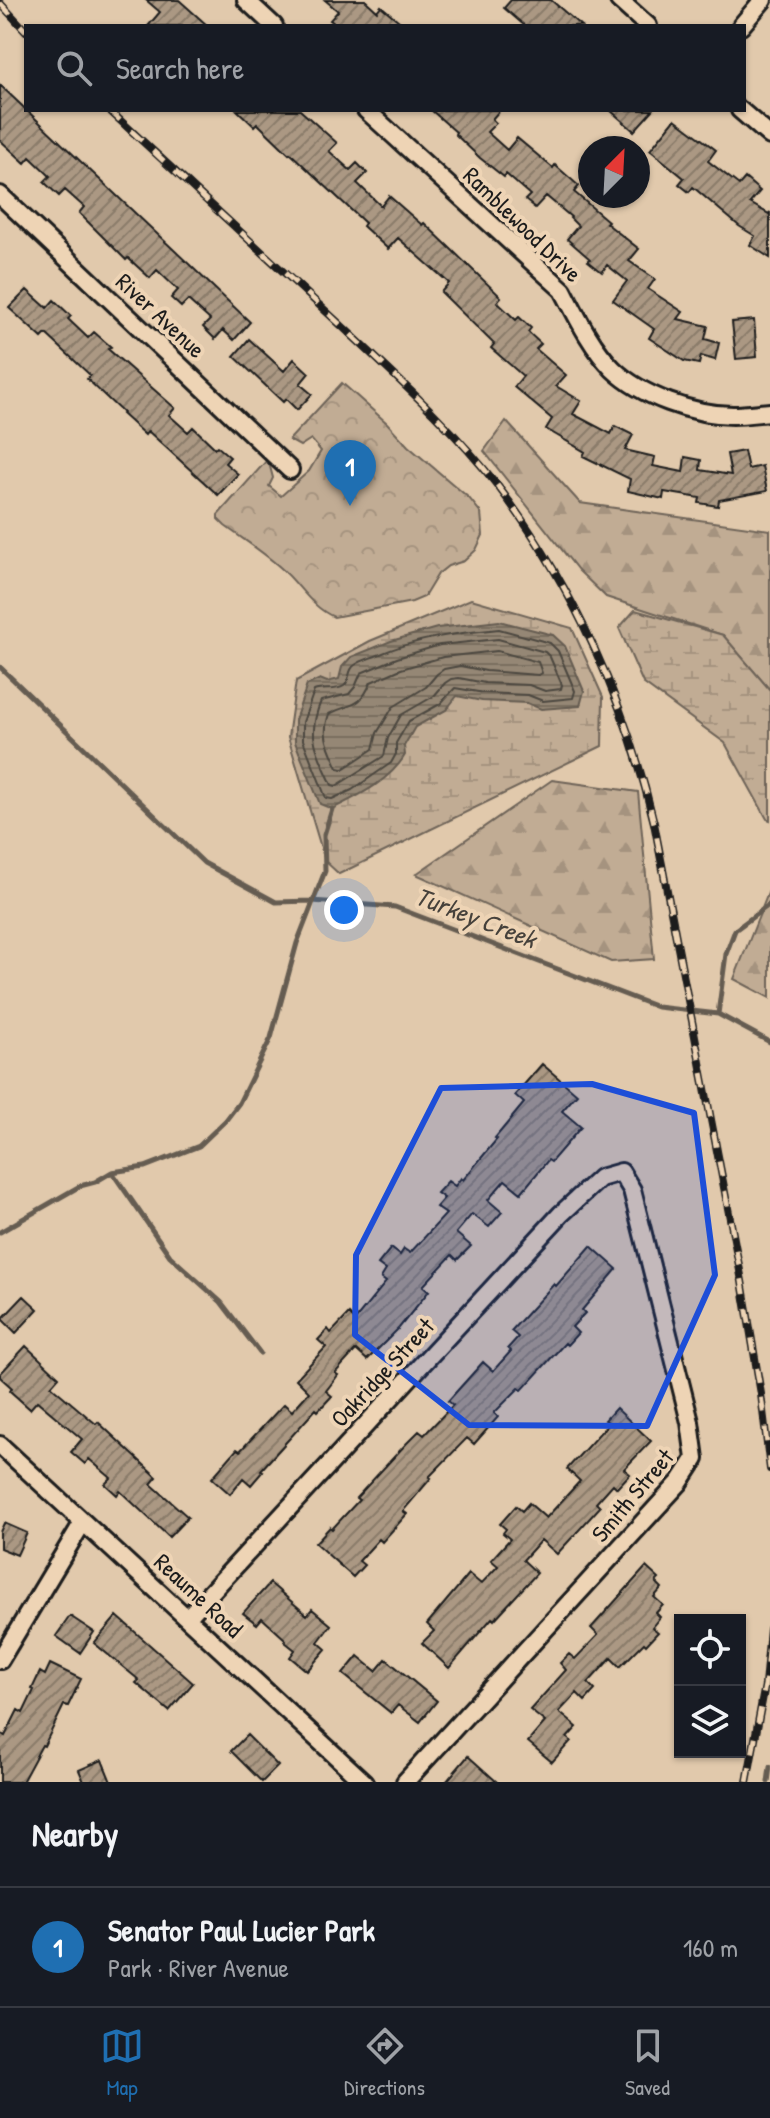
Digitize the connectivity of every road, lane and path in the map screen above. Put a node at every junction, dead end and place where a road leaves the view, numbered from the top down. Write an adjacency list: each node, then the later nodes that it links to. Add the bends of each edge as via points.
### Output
1 (246, 0): 4 (street)
2 (619, 0): 5 (street)
3 (763, 0): 6 (street)
4 (272, 24)
5 (646, 24)
6 (743, 24)
7 (368, 112): 11 (street, Ramblewood Drive, via 563,290 581,326 613,368 632,383 678,407 731,416)
8 (742, 112): 9 (street)
9 (770, 136)
10 (0, 195): 12 (street, River Avenue)
11 (770, 412)
12 (290, 470)
13 (621, 1172): 16 (street, Oakridge Street, via 600,1178 561,1214); 19 (street, Smith Street, via 632,1190 695,1459 680,1482)
14 (0, 1445): 15 (street, Reaume Road)
15 (83, 1522): 16 (street, Reaume Road); 17 (street)
16 (188, 1617): 18 (street, Reaume Road)
17 (0, 1660)
18 (364, 1782)
19 (405, 1782)

